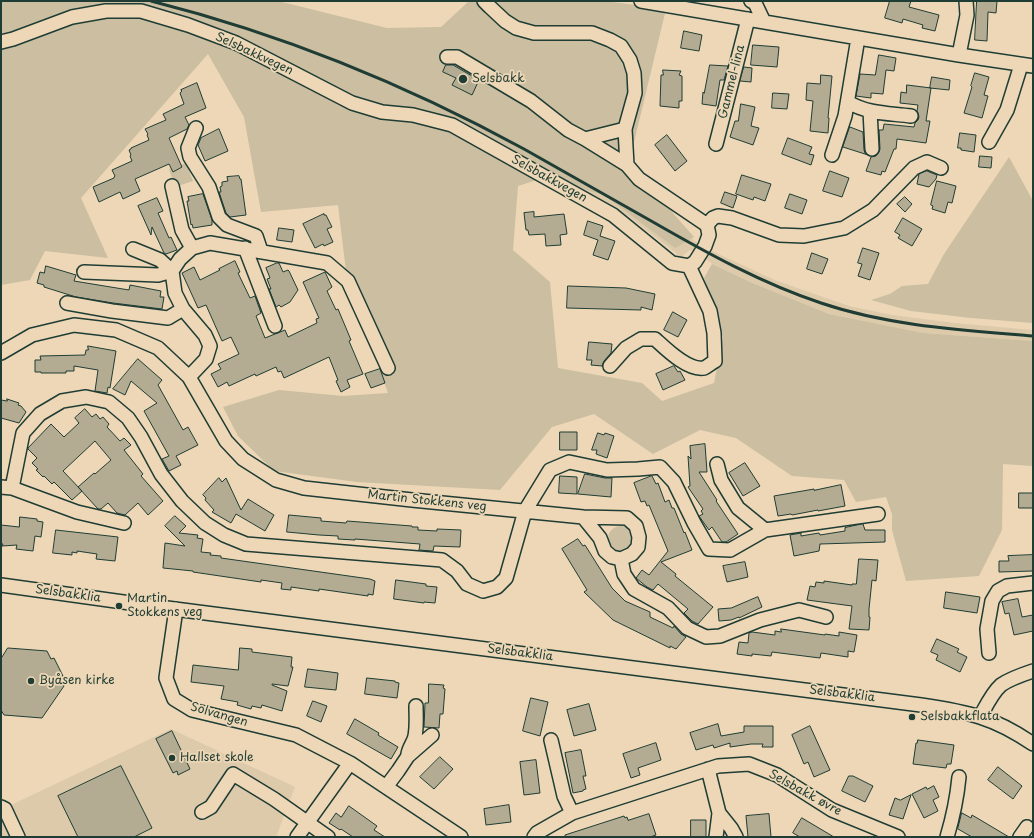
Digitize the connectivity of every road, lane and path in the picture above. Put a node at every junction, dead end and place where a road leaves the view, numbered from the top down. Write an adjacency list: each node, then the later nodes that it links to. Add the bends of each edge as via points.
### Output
1 (484, 1): 16 (street, via 504,21 516,28 534,33 592,34 621,46 630,60 634,73 635,93)
2 (641, 1): 5 (street)
3 (966, 1): 9 (street, via 967,14)
4 (754, 2): 6 (street)
5 (748, 19): 6 (street); 19 (street, Gammel-lina)
6 (764, 22): 7 (street)
7 (858, 38): 9 (street); 12 (street)
8 (1, 42): 30 (street, Selsbakkvegen, via 72,17 106,11 141,11 188,25 236,43 352,103 382,112 413,115 452,125 613,215 672,263)
9 (958, 55): 11 (street)
10 (448, 57): 17 (street, via 463,60 530,101 568,130)
11 (1027, 65): 18 (street)
12 (848, 102): 13 (street); 21 (street)
13 (870, 111): 14 (street); 20 (street)
14 (911, 116)
15 (196, 128): 29 (street, via 188,148 190,157 210,187 219,217 227,225 256,236)
16 (624, 129): 17 (street); 22 (street)
17 (585, 139): 22 (street)
18 (989, 142)
19 (716, 144)
20 (872, 149)
21 (832, 155)
22 (627, 164): 25 (street, via 639,179)
23 (941, 168): 25 (street, via 927,162 914,168 873,210 844,228 804,236 779,235 732,218 718,216)
24 (172, 186): 26 (street, via 182,230)
25 (707, 225): 30 (street, via 709,235 695,262)
26 (192, 248): 27 (street, via 210,243); 31 (street)
27 (245, 248): 29 (street); 35 (street)
28 (133, 249): 31 (street, via 160,260)
29 (261, 251): 38 (street, via 327,263 348,281)
30 (689, 266): 37 (street, via 710,311 714,333 714,361 704,368 693,367 672,355 655,339 641,339 626,348)
31 (172, 271): 32 (street, via 158,275); 34 (street, via 175,293)
32 (84, 272)
33 (67, 303): 34 (street, via 168,318)
34 (183, 308): 39 (street, via 205,335 210,346 206,360)
35 (275, 326)
36 (1, 353): 39 (street, Martin Stokkens veg, via 32,335 74,325 116,330 158,348)
37 (610, 366)
38 (388, 368)
39 (189, 377): 42 (street, Martin Stokkens veg, via 226,441 243,459 276,480 304,488)
40 (717, 464): 46 (street, via 721,480 738,508)
41 (7, 487): 42 (street, via 23,433 40,414 56,404 86,397 109,402 128,418 161,474 182,502 211,527 246,544 442,560 458,571 468,584 483,591 497,587 506,578); 45 (street, via 77,512)
42 (526, 511): 44 (street, Martin Stokkens veg); 46 (street, via 550,470 569,462 607,470 660,467 674,482 709,549 730,550)
43 (878, 514): 46 (street)
44 (583, 517): 47 (street, via 600,538 605,551 612,557); 47 (street, Martin Stokkens veg, via 627,518 636,526 638,547 632,554)
45 (124, 523)
46 (765, 530)
47 (621, 559): 51 (street, via 624,574 634,589 668,608 687,628 706,637 720,636 760,620 799,610)
48 (1033, 583): 52 (street, via 1007,586 998,591 992,601 988,629)
49 (1, 585): 50 (street, Selsbakklia)
50 (176, 609): 55 (street, Selsbakklia, via 910,703); 60 (street, Solvangen, via 166,678 174,700 192,710 296,735)
51 (826, 617)
52 (990, 653)
53 (1033, 671): 55 (street, via 1002,685 992,696)
54 (416, 706): 59 (street, via 415,736)
55 (980, 717): 58 (street, Selsbakklia, via 1007,728)
56 (432, 735): 59 (street)
57 (551, 740): 67 (street, via 564,796)
58 (1033, 744)
59 (408, 756): 63 (street)
60 (350, 763): 63 (street, Solvangen); 68 (street)
61 (708, 769): 66 (street); 67 (street, Selsbakk øvre); 76 (street, Selsbakk øvre, via 749,764 777,775 832,810)
62 (959, 777): 77 (street, via 952,819)
63 (386, 786): 72 (street, Solvangen)
64 (1, 807): 69 (street, via 5,809)
65 (202, 812): 68 (street, via 211,807 233,774)
66 (719, 813): 74 (street); 75 (street)
67 (572, 814): 73 (street, Selsbakk øvre)
68 (308, 823): 70 (street); 71 (street)
69 (18, 837)
70 (297, 837)
71 (328, 837)
72 (461, 837)
73 (534, 837)
74 (716, 837)
75 (736, 837)
76 (898, 837)
77 (946, 837)

